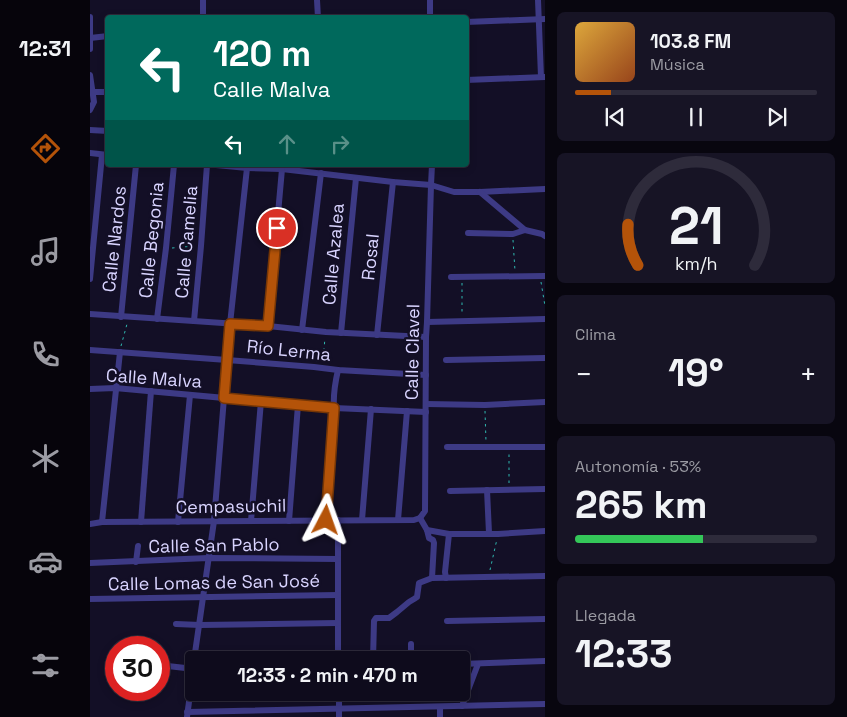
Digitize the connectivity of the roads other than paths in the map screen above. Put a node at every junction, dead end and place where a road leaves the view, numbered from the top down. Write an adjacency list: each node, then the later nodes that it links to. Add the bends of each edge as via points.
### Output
1 (203, 0): 5 (street)
2 (317, 0): 6 (street)
3 (430, 0): 7 (street)
4 (538, 0): 9 (street)
5 (203, 15)
6 (318, 15)
7 (430, 15)
8 (90, 17): 12 (street)
9 (542, 20): 10 (street); 15 (street)
10 (469, 22)
11 (105, 36): 12 (street)
12 (90, 38): 13 (street)
13 (90, 49)
14 (90, 74): 17 (street)
15 (543, 77): 16 (street)
16 (469, 80)
17 (91, 92): 18 (street); 19 (street, via 94,102)
18 (105, 92)
19 (90, 110)
20 (90, 130): 21 (street)
21 (105, 131)
22 (90, 153): 23 (street)
23 (104, 155): 42 (street)
24 (136, 167): 44 (street, Calle Nardos)
25 (174, 167): 45 (street, Calle Begonia)
26 (207, 167): 47 (street, Calle Camelia)
27 (237, 167): 29 (street)
28 (432, 167): 34 (street, Calle Clavel)
29 (247, 168): 30 (street); 49 (street)
30 (282, 169): 31 (street); 50 (street)
31 (321, 173): 32 (street); 51 (street)
32 (356, 178): 33 (street); 52 (street, Calle Azalea)
33 (393, 182): 34 (street); 53 (street, Rosal)
34 (431, 185): 36 (street, via 454,192); 48 (street, Calle Clavel)
35 (544, 189): 36 (street)
36 (480, 192): 37 (street)
37 (525, 230): 38 (street, via 513,234); 39 (street)
38 (468, 233)
39 (544, 236)
40 (542, 276): 41 (street)
41 (451, 277)
42 (90, 279)
43 (90, 314): 44 (street)
44 (125, 317): 45 (street)
45 (157, 319): 47 (street)
46 (544, 319): 48 (street)
47 (194, 321): 49 (street)
48 (427, 322): 54 (street, Calle Clavel)
49 (230, 324): 50 (street); 58 (street)
50 (268, 326): 51 (street)
51 (302, 330): 52 (street)
52 (341, 333): 53 (street)
53 (377, 335): 54 (street)
54 (426, 337): 61 (street, Calle Clavel)
55 (90, 350): 56 (street, Río Lerma)
56 (120, 352): 58 (street, Río Lerma); 62 (street)
57 (544, 358): 59 (street)
58 (227, 360): 60 (street, Río Lerma); 66 (street)
59 (446, 360)
60 (338, 370): 61 (street, Río Lerma); 71 (street)
61 (426, 375): 69 (street, Calle Clavel)
62 (115, 388): 63 (street, Calle Malva); 64 (street, Calle Malva); 87 (street)
63 (90, 389)
64 (151, 391): 65 (street, Calle Malva); 88 (street)
65 (190, 395): 66 (street, Calle Malva); 89 (street)
66 (224, 398): 67 (street, Calle Malva); 85 (street)
67 (261, 401): 70 (street, Calle Malva); 90 (street)
68 (544, 402): 69 (street)
69 (426, 404): 74 (street, Calle Clavel)
70 (298, 405): 71 (street, Calle Malva); 86 (street)
71 (334, 408): 72 (street, Calle Malva); 81 (street)
72 (371, 409): 73 (street, Calle Malva); 83 (street)
73 (407, 411): 74 (street, Calle Malva); 84 (street)
74 (426, 412): 80 (street, Calle Clavel, via 425,511)
75 (447, 447): 76 (street)
76 (544, 447)
77 (544, 489): 78 (street)
78 (488, 490): 79 (street); 94 (street)
79 (450, 491)
80 (420, 518): 84 (street, Cempasuchil); 92 (street)
81 (326, 520): 82 (street, Cempasuchil); 86 (street, Cempasuchil)
82 (338, 520): 83 (street, Cempasuchil); 98 (street)
83 (362, 520): 84 (street, Cempasuchil)
84 (398, 520)
85 (214, 521): 89 (street, Cempasuchil); 90 (street, Cempasuchil); 97 (street)
86 (289, 521): 90 (street, Cempasuchil)
87 (102, 522): 88 (street, Cempasuchil); 91 (street, Cempasuchil)
88 (140, 522): 89 (street, Cempasuchil)
89 (178, 522)
90 (251, 522)
91 (90, 524)
92 (427, 530): 95 (street); 102 (street, via 434,543)
93 (544, 531): 94 (street)
94 (489, 533): 95 (street)
95 (449, 534): 103 (street)
96 (138, 546): 99 (street)
97 (208, 558): 98 (street, Calle San Pablo); 99 (street, Calle San Pablo); 105 (street)
98 (338, 559): 104 (street)
99 (136, 562): 100 (street, Calle San Pablo)
100 (90, 563)
101 (544, 576): 103 (street)
102 (432, 578): 103 (street); 115 (street, via 419,583 416,597 389,618 376,618)
103 (446, 578)
104 (338, 595): 105 (street, Calle Lomas de San José); 109 (street)
105 (203, 596): 106 (street, Calle Lomas de San José); 111 (street)
106 (90, 598)
107 (544, 619): 108 (street)
108 (447, 621)
109 (338, 623): 111 (street); 114 (street)
110 (176, 624): 111 (street)
111 (200, 626): 113 (street)
112 (411, 644): 116 (street)
113 (196, 651)
114 (338, 651)
115 (373, 651)
116 (411, 651)
117 (544, 661): 119 (street)
118 (470, 664): 119 (street)
119 (478, 664): 126 (street)
120 (170, 667): 121 (street)
121 (185, 667)
122 (189, 701): 128 (street)
123 (339, 701): 127 (street)
124 (544, 704): 126 (street)
125 (440, 706): 126 (street); 127 (street); 130 (street)
126 (462, 706)
127 (339, 709): 128 (street); 129 (street)
128 (187, 715)
129 (339, 717)
130 (440, 717)

